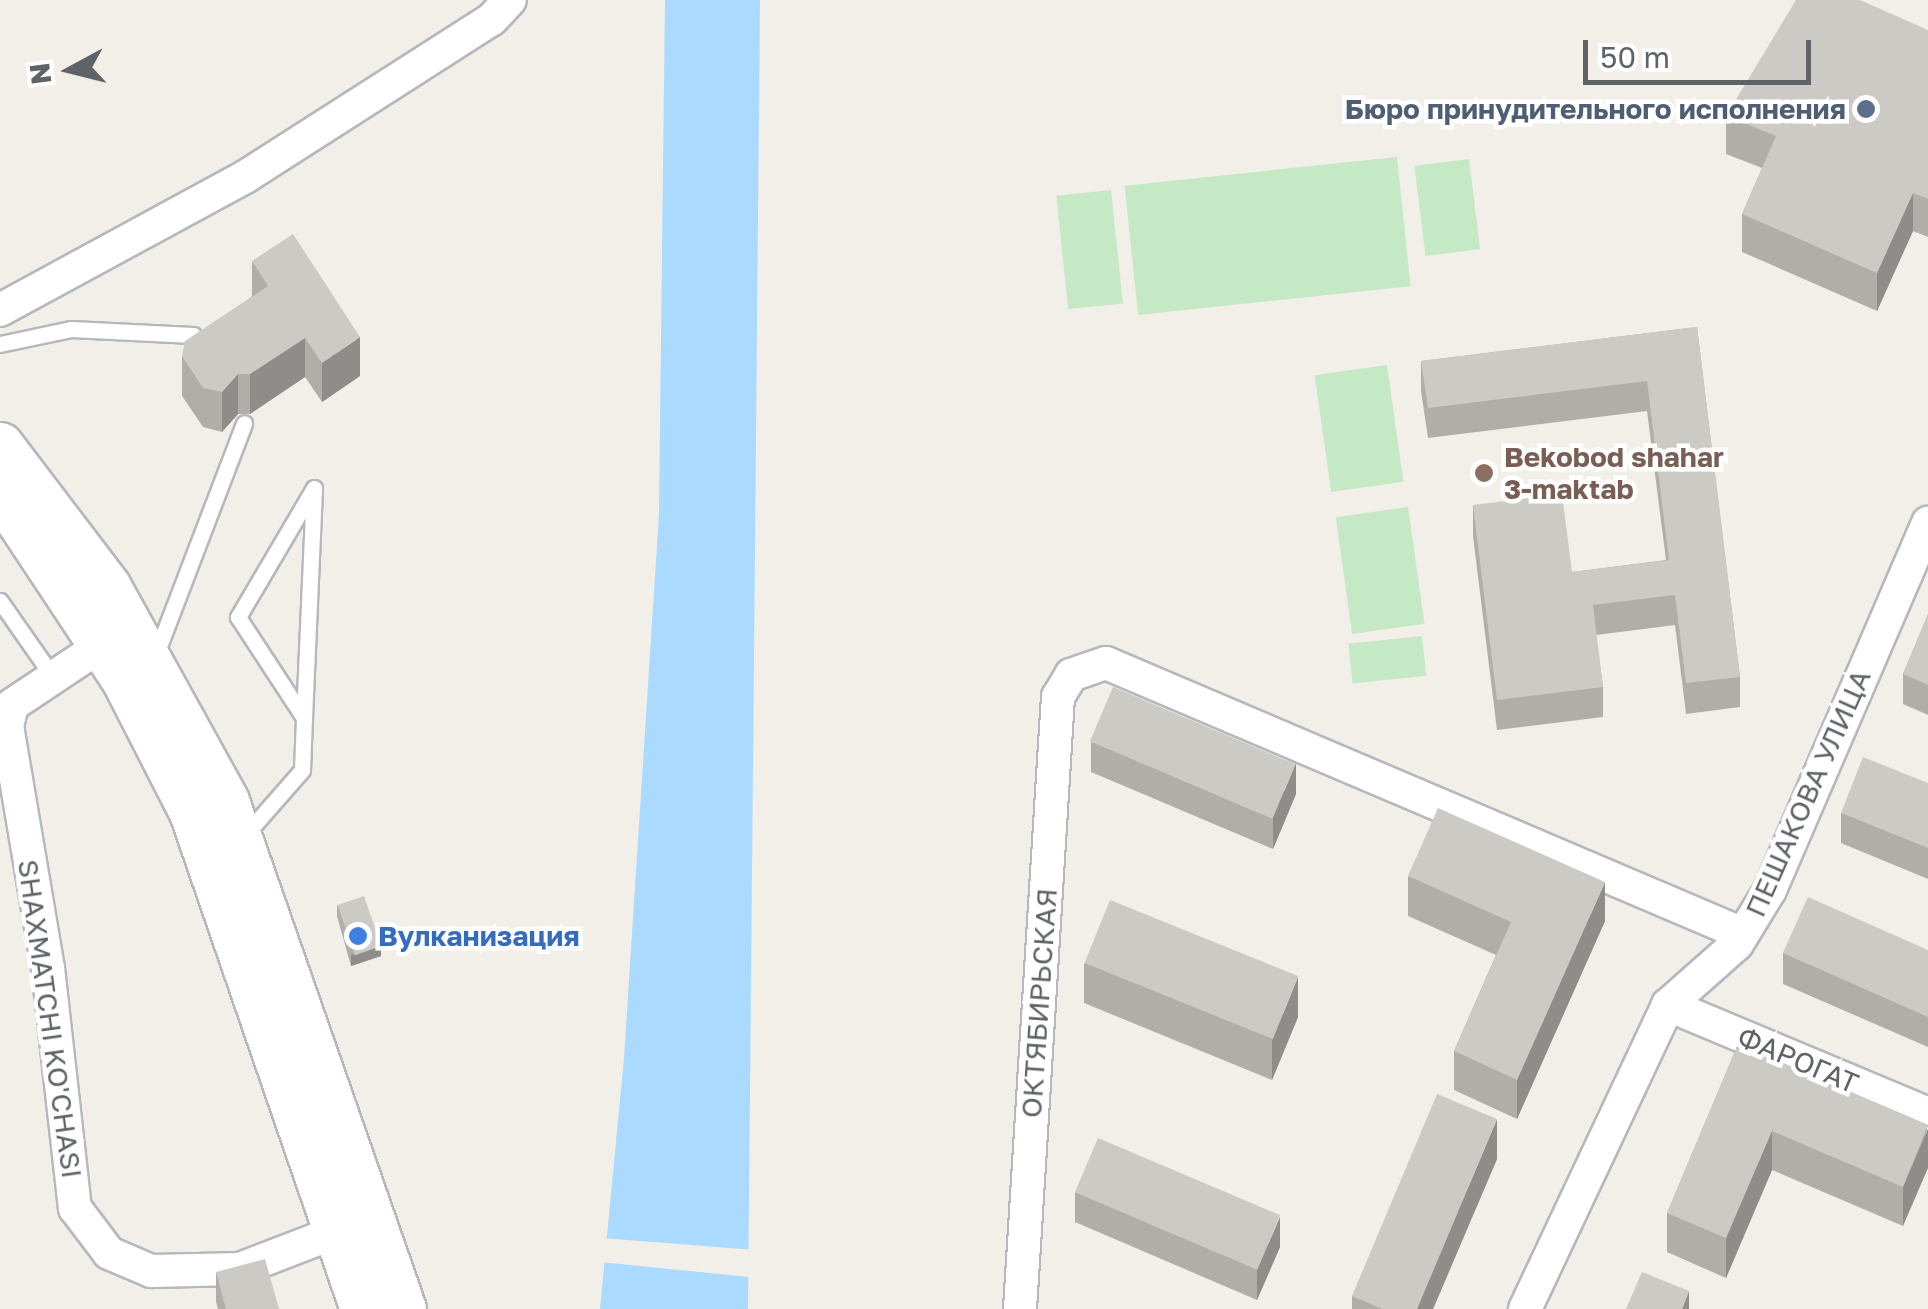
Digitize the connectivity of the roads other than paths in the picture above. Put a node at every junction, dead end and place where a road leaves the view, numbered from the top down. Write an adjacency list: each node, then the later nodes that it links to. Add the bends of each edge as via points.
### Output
1 (510, 0): 2 (street, via 492,19 245,177)
2 (0, 310)
3 (0, 344): 4 (lane, via 71,329 193,335)
4 (204, 353)
5 (244, 423): 10 (lane)
6 (0, 445): 10 (main road, via 108,586)
7 (0, 492): 10 (main road)
8 (1928, 523): 14 (street, ПЕШАКОВА УЛИЦА, via 1770,890)
9 (0, 601): 11 (lane)
10 (126, 664): 11 (street, SHAXMATCHI KO'CHASI); 13 (main road, via 226,801); 17 (main road, via 192,812)
11 (54, 677): 17 (street, SHAXMATCHI KO'CHASI, via 12,706 7,726 48,968 75,1208 109,1253 152,1272 240,1269)
12 (304, 718): 12 (lane, via 305,699 314,488 238,618); 13 (lane, via 302,770)
13 (240, 840): 17 (main road)
14 (1743, 934): 15 (street, ПЕШАКОВА УЛИЦА); 20 (street, ОКТЯБИРЬСКАЯ, via 1106,662 1071,675 1058,697)
15 (1668, 1005): 16 (street, ФАРОГАТ); 21 (street, ПЕШАКОВА УЛИЦА)
16 (1928, 1114)
17 (355, 1225): 18 (main road); 19 (main road)
18 (363, 1309)
19 (403, 1309)
20 (1020, 1309)
21 (1525, 1309)

